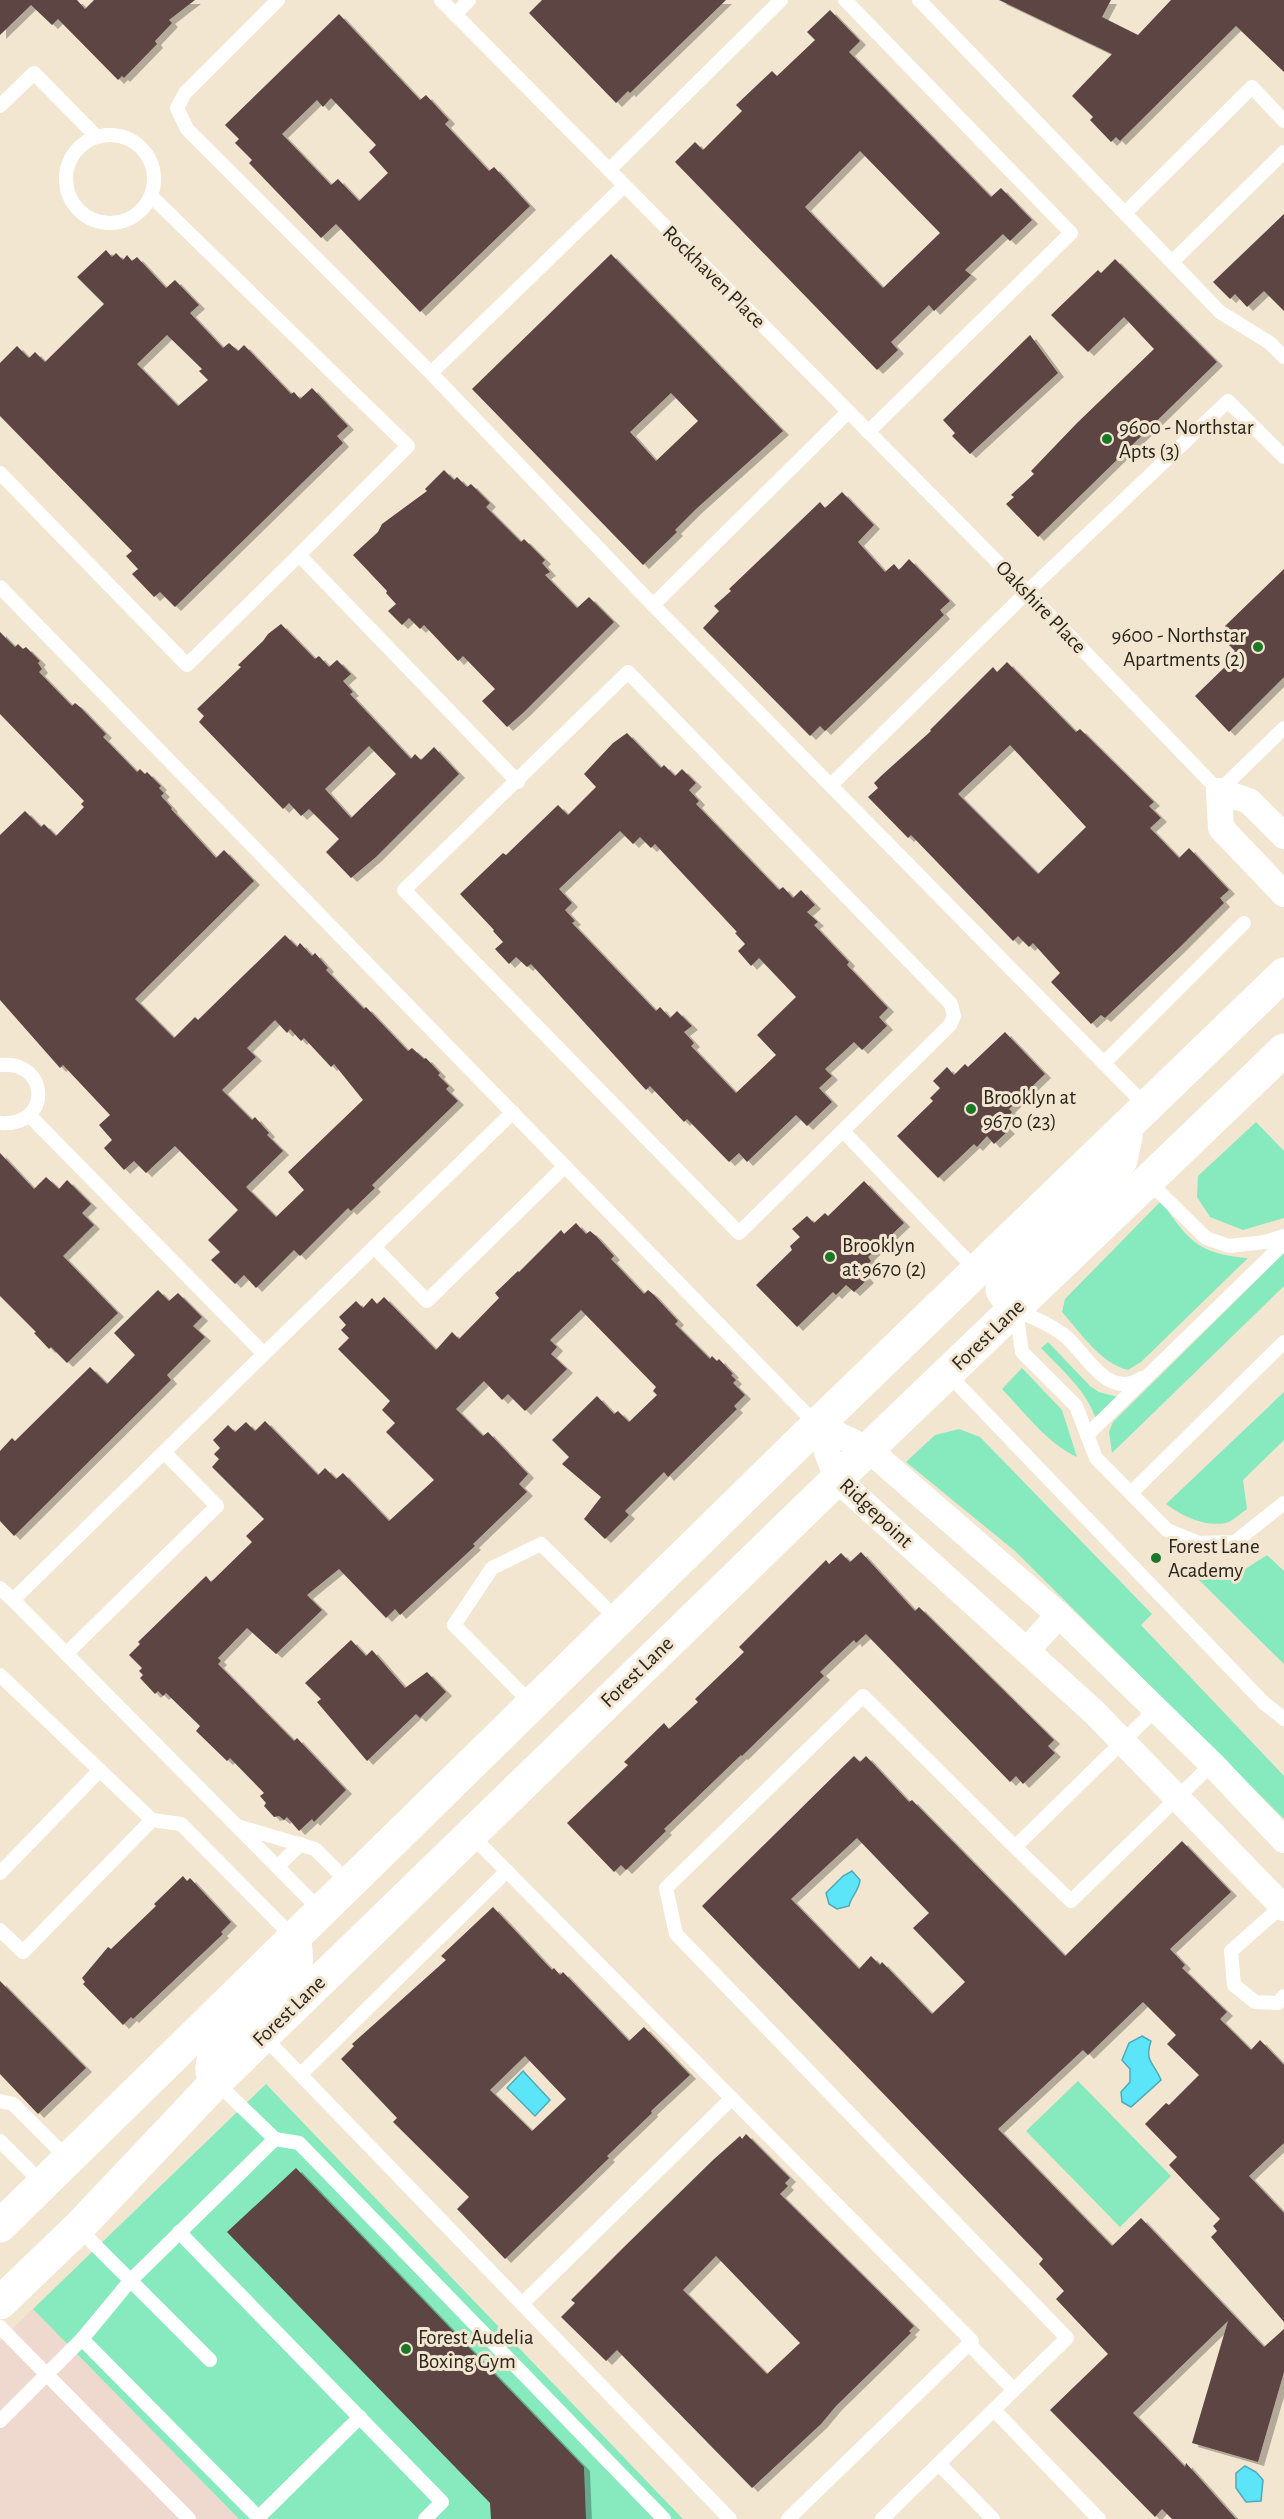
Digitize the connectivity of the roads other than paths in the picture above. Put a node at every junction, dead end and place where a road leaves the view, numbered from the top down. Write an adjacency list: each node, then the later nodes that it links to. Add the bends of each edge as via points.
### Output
1 (278, 0): 18 (lane, via 185,93 177,108 187,129)
2 (441, 0): 7 (lane, Rockhaven Place)
3 (469, 0): 7 (lane)
4 (781, 0): 12 (lane)
5 (845, 0): 20 (lane, via 1071,233)
6 (920, 0): 15 (lane)
7 (455, 15): 12 (lane, Rockhaven Place)
8 (0, 106): 10 (lane, via 34,73)
9 (1284, 121): 15 (lane, via 1252,87)
10 (96, 137): 14 (lane, via 117,135 136,142 150,157 155,176); 14 (lane, via 80,147 69,163 66,183 72,202 85,216 103,223 123,222 140,213)
11 (1284, 152): 16 (lane)
12 (609, 170): 13 (lane, Rockhaven Place)
13 (624, 186): 18 (lane); 19 (lane, Rockhaven Place)
14 (152, 196): 24 (lane, via 408,446)
15 (1125, 213): 16 (lane)
16 (1172, 262): 17 (lane, via 1220,312 1270,343)
17 (1284, 357)
18 (431, 373): 27 (lane)
19 (849, 412): 20 (lane, Rockhaven Place); 27 (lane)
20 (868, 432): 23 (lane, Rockhaven Place)
21 (1284, 458): 26 (lane, via 1228,401)
22 (0, 473): 24 (lane, via 186,665)
23 (988, 553): 26 (lane, Oakshire Place)
24 (299, 555): 29 (lane)
25 (0, 587): 39 (lane)
26 (1027, 592): 30 (lane); 31 (lane, Oakshire Place)
27 (653, 605): 30 (lane)
28 (1284, 728): 31 (lane)
29 (518, 782): 43 (lane, via 404,891 740,1233); 43 (lane, via 628,672 951,1004 954,1016 950,1025)
30 (831, 785): 37 (lane)
31 (1219, 791): 32 (street, Oakshire Place, via 1249,801); 33 (street, via 1221,828)
32 (1284, 836)
33 (1284, 894)
34 (1244, 923): 37 (lane)
35 (1284, 974): 41 (main road)
36 (1284, 1050): 45 (main road, Forest Lane)
37 (1104, 1063): 41 (lane, via 1116,1076)
38 (0, 1065): 40 (lane, via 16,1065 30,1073 38,1086 38,1102)
39 (513, 1112): 44 (lane); 48 (lane)
40 (30, 1116): 42 (lane, via 16,1124); 52 (lane)
41 (1138, 1116): 49 (main road); 50 (main road, via 1121,1160 1100,1188 1013,1272 1002,1290)
42 (0, 1124)
43 (843, 1131): 49 (lane)
44 (565, 1166): 48 (lane, via 427,1301); 55 (lane)
45 (1148, 1181): 46 (lane, via 1206,1238 1229,1246); 50 (main road, Forest Lane)
46 (1284, 1236)
47 (1284, 1243): 54 (lane)
48 (374, 1247): 52 (lane)
49 (978, 1272): 55 (main road)
50 (1015, 1309): 53 (main road, Forest Lane); 54 (lane, via 1064,1335 1105,1380 1136,1382); 56 (lane, via 1022,1352 1076,1406)
51 (1284, 1342): 60 (lane)
52 (264, 1354): 58 (lane)
53 (948, 1374): 57 (main road, Forest Lane); 71 (lane, via 1264,1703)
54 (1149, 1374): 56 (lane)
55 (817, 1425): 57 (street, Ridgepoint); 59 (street, Ridgepoint); 65 (main road)
56 (1087, 1435): 60 (lane, via 1096,1458)
57 (868, 1449): 59 (main road, Forest Lane); 64 (street, Ridgepoint)
58 (164, 1452): 63 (lane); 67 (lane, via 217,1506)
59 (837, 1479): 66 (street, Ridgepoint); 79 (main road, Forest Lane)
60 (1131, 1493): 61 (lane, via 1167,1530 1199,1543 1235,1542)
61 (1284, 1503)
62 (0, 1588): 63 (lane)
63 (13, 1600): 67 (lane)
64 (1059, 1615): 66 (street); 70 (street, Ridgepoint)
65 (618, 1620): 69 (main road); 69 (lane, via 541,1544 492,1568 454,1625)
66 (1027, 1650): 72 (street, Ridgepoint)
67 (66, 1654): 78 (lane)
68 (0, 1674): 74 (lane)
69 (532, 1704): 75 (main road)
70 (1156, 1709): 72 (lane); 73 (street, Ridgepoint)
71 (1284, 1719)
72 (1122, 1741): 76 (street, Ridgepoint); 82 (lane)
73 (1212, 1764): 76 (lane); 80 (street, Ridgepoint)
74 (100, 1770): 77 (lane); 85 (lane)
75 (437, 1797): 79 (main road); 86 (main road)
76 (1177, 1797): 82 (lane, via 1071,1901); 87 (street, Ridgepoint)
77 (152, 1820): 89 (lane, via 23,1952); 90 (lane, via 181,1824)
78 (235, 1826): 81 (lane); 83 (lane)
79 (470, 1834): 84 (lane); 92 (main road, Forest Lane)
80 (1284, 1840)
81 (301, 1844): 83 (lane); 86 (lane, via 315,1849)
82 (1015, 1847): 112 (lane, via 863,1696 666,1888 676,1934 1067,2338)
83 (277, 1868): 88 (lane)
84 (507, 1871): 93 (lane); 95 (lane)
85 (0, 1873)
86 (349, 1883): 88 (main road)
87 (1283, 1907): 91 (lane, via 1231,1951 1234,1985 1256,2001 1278,2002)
88 (321, 1911): 90 (main road)
89 (0, 1930)
90 (294, 1938): 94 (main road, via 294,1974 220,2046 212,2064); 99 (main road)
91 (1284, 1996)
92 (263, 2036): 93 (lane); 94 (main road, Forest Lane)
93 (302, 2073): 106 (lane)
94 (216, 2082): 97 (lane); 102 (main road, Forest Lane)
95 (732, 2098): 106 (lane); 109 (lane, via 972,2341)
96 (0, 2101): 99 (lane, via 13,2104)
97 (275, 2139): 103 (lane); 120 (lane, via 299,2143)
98 (0, 2141): 100 (lane)
99 (68, 2159): 100 (main road)
100 (43, 2184): 101 (main road)
101 (0, 2226)
102 (78, 2228): 104 (lane); 105 (main road, Forest Lane)
103 (179, 2232): 104 (lane); 114 (lane)
104 (130, 2281): 108 (lane); 110 (lane)
105 (0, 2303)
106 (522, 2304): 121 (lane)
107 (0, 2327): 111 (lane)
108 (82, 2339): 111 (lane); 117 (lane)
109 (969, 2344): 112 (lane); 122 (lane)
110 (210, 2360)
111 (46, 2374): 115 (lane); 118 (lane)
112 (1014, 2390): 113 (lane)
113 (994, 2410): 116 (lane); 125 (lane)
114 (360, 2417): 117 (lane); 119 (lane, via 442,2502)
115 (0, 2421)
116 (939, 2464): 123 (lane); 124 (lane)
117 (258, 2518)
118 (189, 2519)
119 (425, 2519)
120 (664, 2519)
121 (730, 2519)
122 (788, 2519)
123 (882, 2519)
124 (993, 2519)
125 (1099, 2519)

